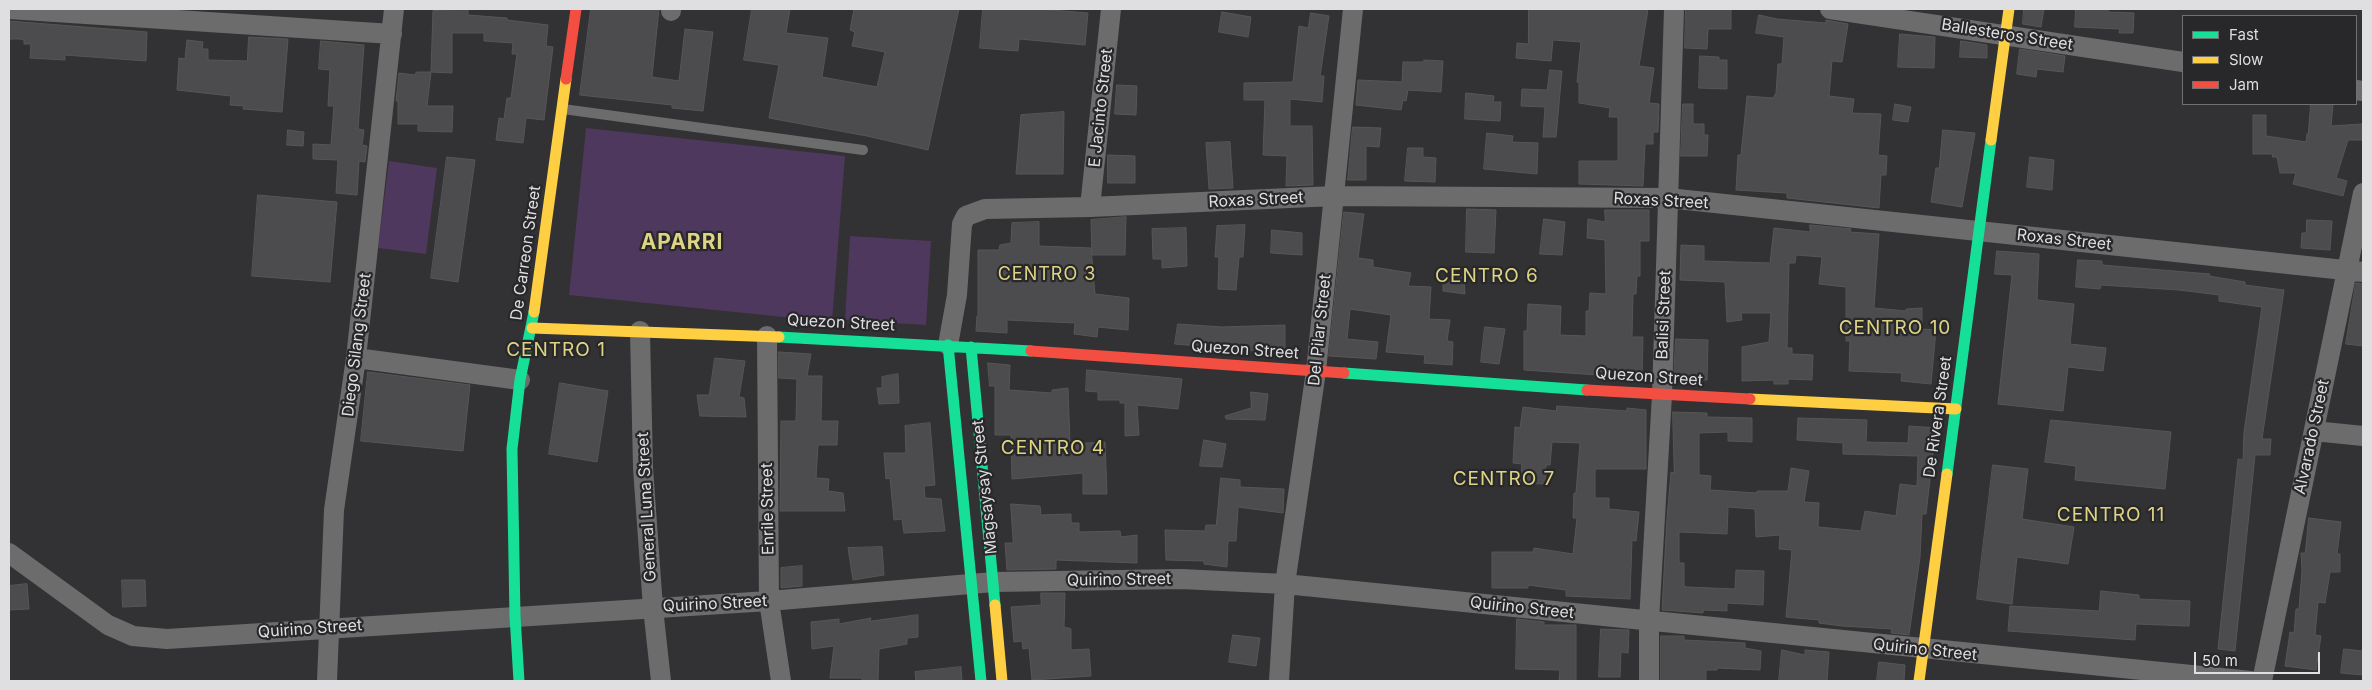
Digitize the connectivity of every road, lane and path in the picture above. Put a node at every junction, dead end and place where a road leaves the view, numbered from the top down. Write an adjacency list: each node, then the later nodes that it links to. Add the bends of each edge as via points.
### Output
1 (9, 9): 9 (street)
2 (394, 9): 9 (street, Diego Silang Street)
3 (576, 9): 12 (street, De Carreon Street)
4 (1111, 9): 17 (street, E Jacinto Street)
5 (1353, 9): 15 (street, Del Pilar Street)
6 (1674, 9): 16 (street, Balisi Street)
7 (1830, 9): 10 (street, Ballesteros Street)
8 (2009, 9): 10 (street, De Rivera Street)
9 (392, 34): 27 (street, Diego Silang Street)
10 (2006, 34): 11 (street, Ballesteros Street); 19 (street, De Rivera Street)
11 (2182, 62)
12 (563, 110): 13 (lane); 22 (street, De Carreon Street)
13 (863, 150)
14 (2363, 193): 20 (street, Alvarado Street)
15 (1334, 196): 16 (street, Roxas Street); 17 (street, Roxas Street); 28 (street, Del Pilar Street)
16 (1668, 198): 19 (street, Roxas Street); 30 (street, Balisi Street)
17 (1090, 207): 18 (street, Roxas Street, via 984,209 966,216)
18 (962, 224): 21 (street, Magsaysay Street)
19 (1979, 231): 20 (street, Roxas Street); 31 (street, De Rivera Street)
20 (2355, 271): 32 (street, Alvarado Street)
21 (957, 295): 25 (street, Magsaysay Street); 26 (street, Magsaysay Street)
22 (532, 328): 23 (street, Quezon Street); 29 (street, De Carreon Street)
23 (640, 331): 24 (street, Quezon Street); 39 (street, General Luna Street, via 643,468)
24 (767, 336): 25 (street, Quezon Street); 38 (street, Enrile Street)
25 (948, 345): 26 (street, Quezon Street); 36 (street, Magsaysay Street)
26 (971, 347): 28 (street, Quezon Street); 35 (street, Magsaysay Street)
27 (356, 358): 29 (street); 42 (street, Diego Silang Street, via 334,510)
28 (1316, 371): 30 (street, Quezon Street); 37 (street, Del Pilar Street)
29 (520, 380): 40 (street, De Carreon Street, via 512,449)
30 (1662, 395): 31 (street, Quezon Street); 41 (street, Balisi Street)
31 (1956, 409): 43 (street, De Rivera Street)
32 (2314, 431): 33 (street); 54 (street, Alvarado Street)
33 (2363, 436)
34 (9, 553): 42 (street, Quirino Street, via 108,625 133,636 167,639)
35 (994, 582): 36 (street, Quirino Street); 37 (street, Quirino Street, via 1181,579); 49 (street, Magsaysay Street)
36 (972, 584): 38 (street, Quirino Street); 48 (street, Magsaysay Street)
37 (1285, 584): 41 (street, Quirino Street); 50 (street, Del Pilar Street)
38 (769, 601): 39 (street, Quirino Street); 47 (street, Enrile Street)
39 (653, 608): 40 (street, Quirino Street); 46 (street, General Luna Street)
40 (515, 616): 42 (street, Quirino Street); 45 (street, De Carreon Street)
41 (1649, 621): 43 (street, Quirino Street); 51 (street, Balisi Street)
42 (328, 627): 44 (street, Diego Silang Street)
43 (1924, 650): 52 (street, De Rivera Street); 53 (street, Quirino Street)
44 (327, 681)
45 (519, 681)
46 (661, 681)
47 (781, 681)
48 (981, 681)
49 (1002, 681)
50 (1279, 681)
51 (1649, 681)
52 (1920, 681)
53 (2251, 681)
54 (2262, 681)

